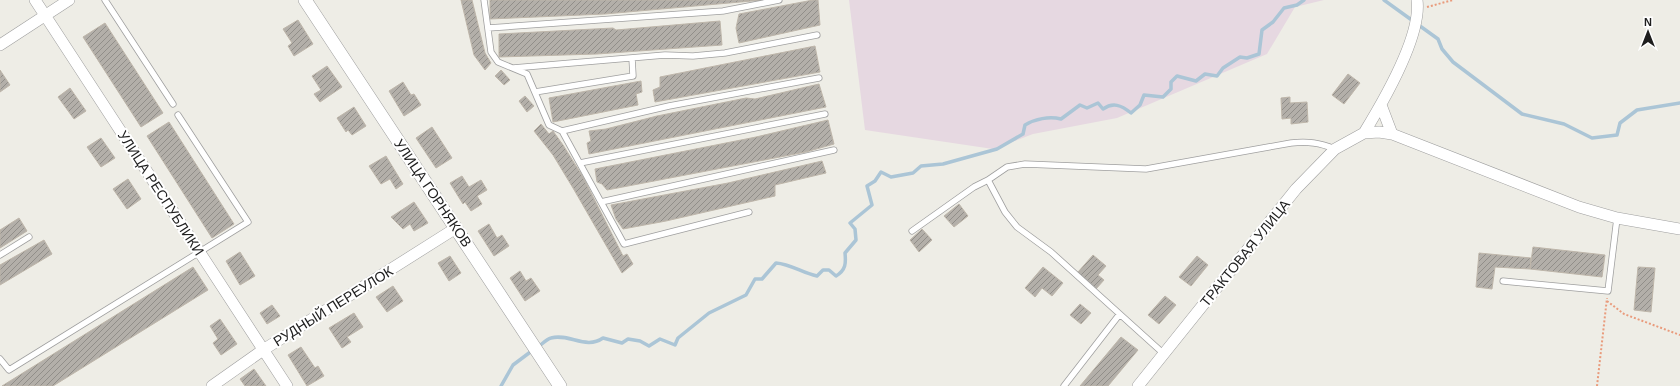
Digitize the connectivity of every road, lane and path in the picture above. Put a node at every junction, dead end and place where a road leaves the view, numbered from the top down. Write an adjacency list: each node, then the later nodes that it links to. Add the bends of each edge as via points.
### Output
1 (35, 0): 9 (street, УЛИЦА РЕСПУБЛИКИ)
2 (69, 0): 9 (street)
3 (105, 0): 17 (lane)
4 (305, 0): 31 (street, УЛИЦА ГОРНЯКОВ)
5 (484, 0): 10 (lane)
6 (779, 0): 10 (lane, via 723,11)
7 (1453, 0): 8 (path)
8 (1418, 5): 18 (street, via 1408,47)
9 (45, 15): 12 (street); 35 (street, УЛИЦА РЕСПУБЛИКИ)
10 (488, 28): 14 (lane, via 491,52 498,62)
11 (817, 35): 13 (lane, via 725,53)
12 (0, 45)
13 (632, 58): 14 (lane); 16 (lane, via 633,76)
14 (511, 68): 16 (lane, via 527,74)
15 (819, 78): 21 (lane, via 669,106)
16 (535, 92): 21 (lane, via 549,125)
17 (173, 104)
18 (1381, 105): 22 (street); 23 (street)
19 (178, 114): 35 (lane, via 248,222)
20 (825, 114): 26 (lane)
21 (562, 131): 26 (lane)
22 (1364, 133): 23 (street); 24 (street, ТРАКТОВАЯ УЛИЦА)
23 (1392, 134): 30 (street, via 1579,207)
24 (1336, 149): 27 (lane, via 1308,141 1146,169 1025,164 1007,167); 43 (street, ТРАКТОВАЯ УЛИЦА, via 1296,189)
25 (834, 150): 28 (lane)
26 (580, 163): 28 (lane)
27 (988, 180): 33 (lane); 40 (lane, via 1005,212 1017,227 1051,252)
28 (601, 202): 29 (lane, via 624,244)
29 (749, 212)
30 (1617, 218): 32 (street); 38 (lane)
31 (456, 228): 42 (street, РУДНЫЙ ПЕРЕУЛОК); 47 (street, УЛИЦА ГОРНЯКОВ)
32 (1680, 229)
33 (912, 231)
34 (29, 237): 36 (lane)
35 (200, 253): 42 (street, УЛИЦА РЕСПУБЛИКИ); 44 (lane, via 9,370)
36 (0, 255)
37 (1503, 282): 38 (lane)
38 (1608, 291): 39 (path)
39 (1607, 301): 41 (path, via 1624,314); 50 (path)
40 (1119, 315): 43 (lane); 48 (lane)
41 (1680, 335)
42 (263, 350): 45 (street, РУДНЫЙ ПЕРЕУЛОК); 46 (street, УЛИЦА РЕСПУБЛИКИ)
43 (1164, 354): 49 (street, ТРАКТОВАЯ УЛИЦА)
44 (0, 358)
45 (212, 386)
46 (287, 386)
47 (560, 386)
48 (1064, 386)
49 (1138, 386)
50 (1597, 386)

